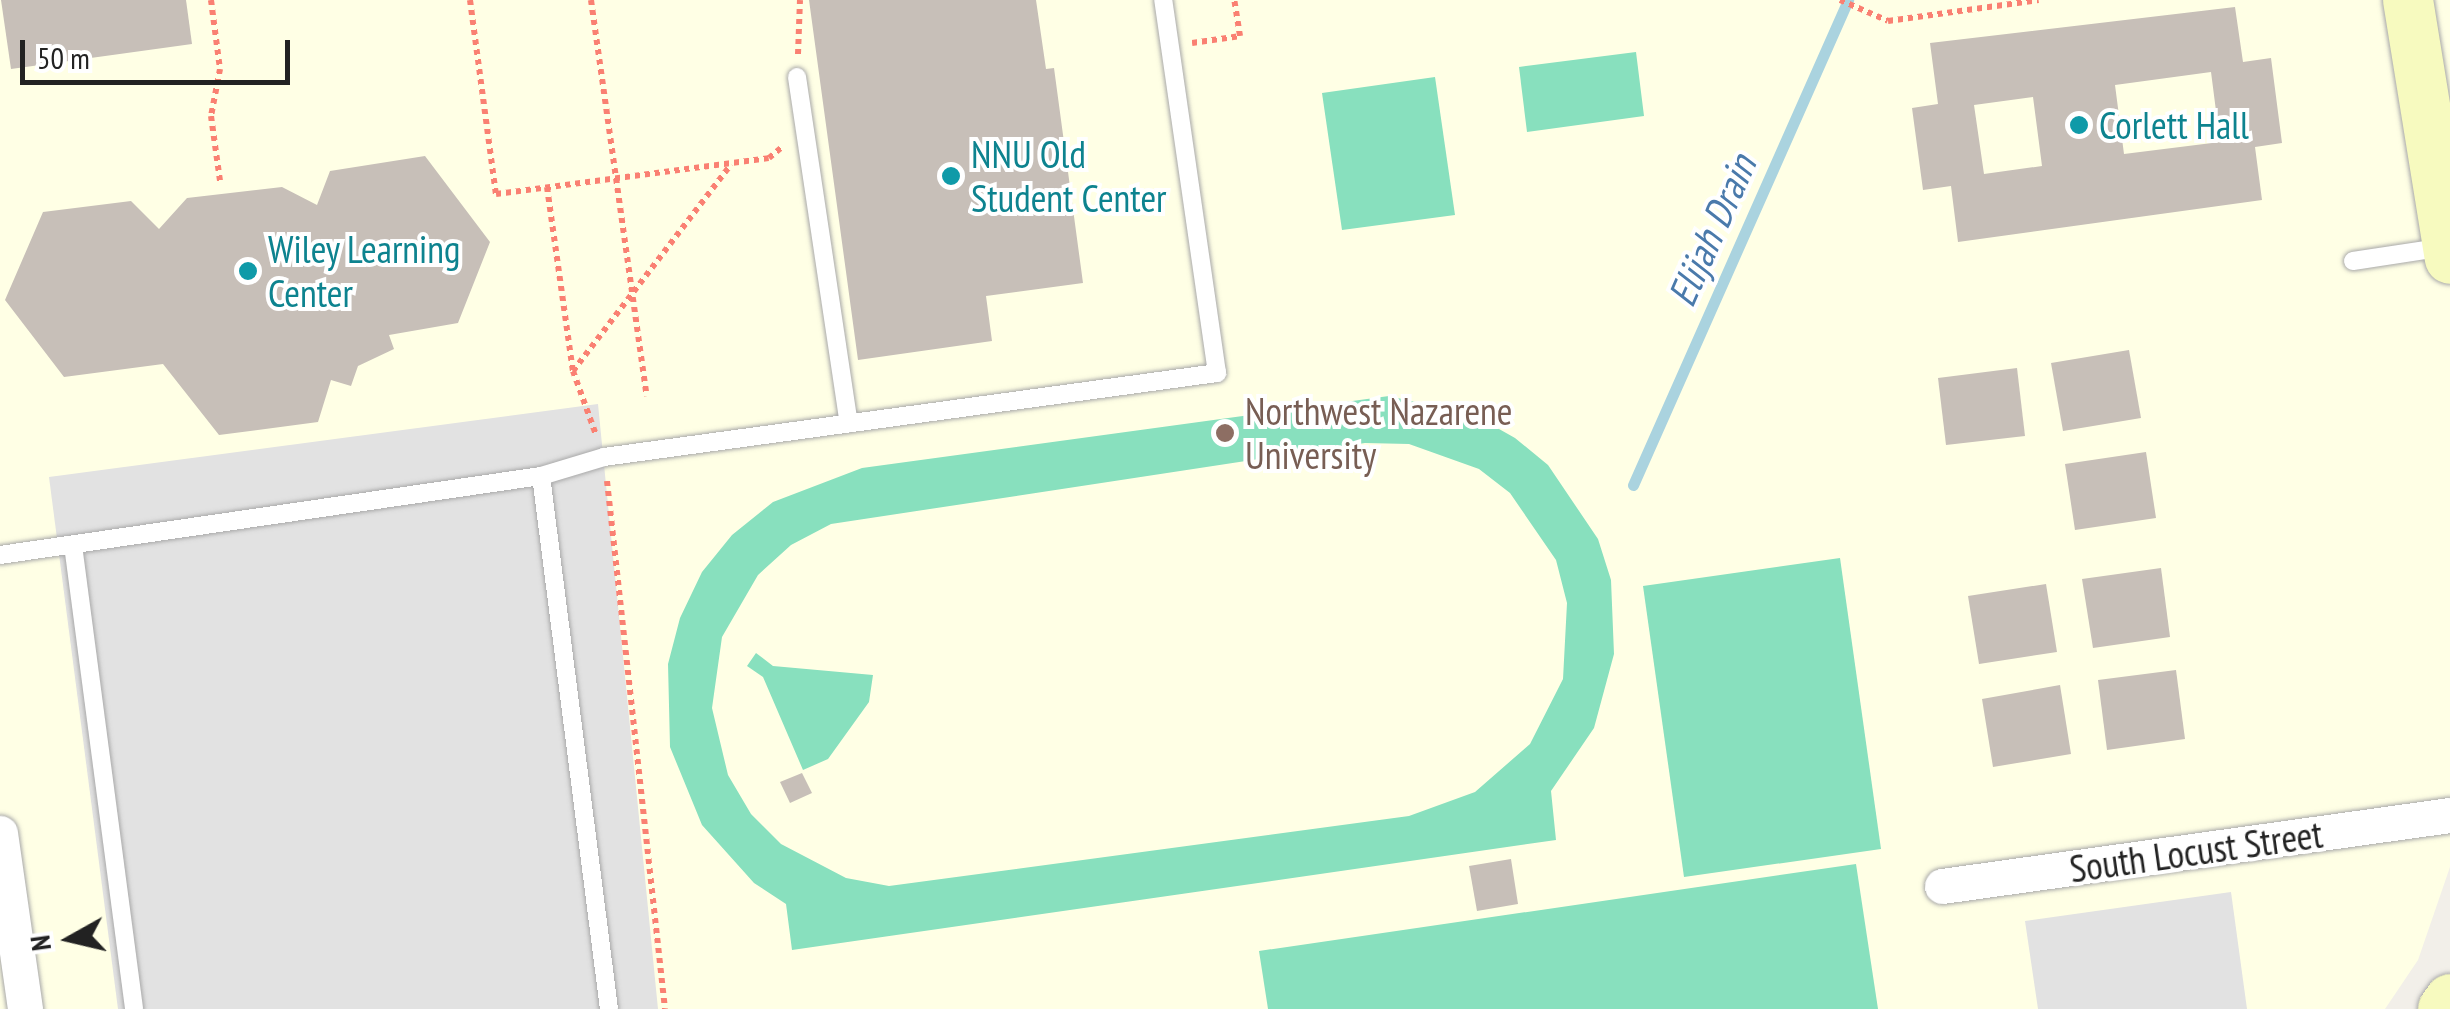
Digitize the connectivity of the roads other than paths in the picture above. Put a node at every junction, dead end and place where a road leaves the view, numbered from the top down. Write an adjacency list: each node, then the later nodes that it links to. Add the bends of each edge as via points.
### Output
1 (1163, 0): 6 (lane, via 1217,373)
2 (2408, 0): 4 (main road)
3 (797, 77): 6 (lane)
4 (2450, 251): 5 (lane)
5 (2353, 261)
6 (849, 423): 7 (lane, via 604,457)
7 (541, 476): 8 (lane); 16 (lane)
8 (73, 544): 9 (lane); 15 (lane)
9 (0, 554)
10 (2450, 815): 12 (street, South Locust Street)
11 (0, 834): 14 (street)
12 (1942, 886)
13 (2450, 1000): 17 (main road)
14 (25, 1009)
15 (134, 1009)
16 (609, 1009)
17 (2443, 1009)

